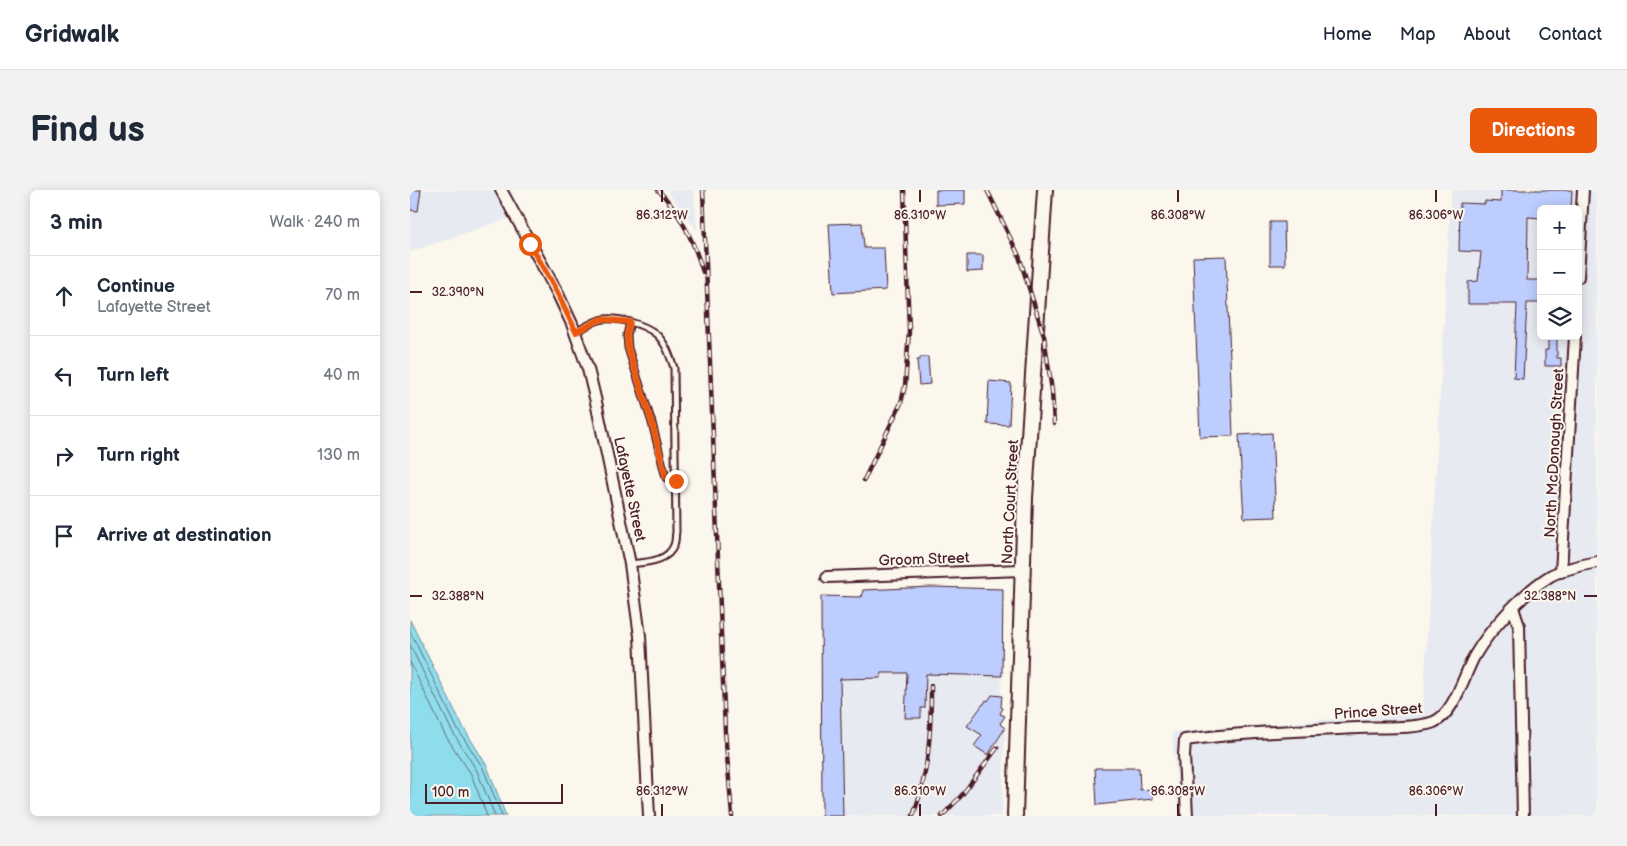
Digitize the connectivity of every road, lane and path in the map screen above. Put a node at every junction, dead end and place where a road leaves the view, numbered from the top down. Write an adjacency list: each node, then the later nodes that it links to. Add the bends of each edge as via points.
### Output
1 (501, 190): 6 (street, Lafayette Street)
2 (1045, 190): 11 (main road, North Court Street)
3 (1583, 190): 4 (street)
4 (1580, 250)
5 (630, 322): 6 (lane, via 601,319); 8 (lane, via 628,348 666,478); 8 (lane, via 656,334 667,349 674,368)
6 (576, 332): 10 (street, Lafayette Street, via 596,402)
7 (1575, 340): 12 (street, North McDonough Street)
8 (676, 481): 10 (lane, via 674,545 664,558)
9 (1597, 562): 12 (street, Prince Street)
10 (630, 564): 15 (street, Lafayette Street, via 640,636)
11 (1022, 570): 13 (street, Groom Street); 16 (main road, North Court Street)
12 (1561, 572): 14 (street, Prince Street)
13 (828, 577)
14 (1512, 608): 17 (street, Prince Street, via 1485,638 1450,708 1434,722 1185,740); 18 (street, via 1519,626)
15 (649, 816)
16 (1015, 816)
17 (1187, 816)
18 (1523, 816)

